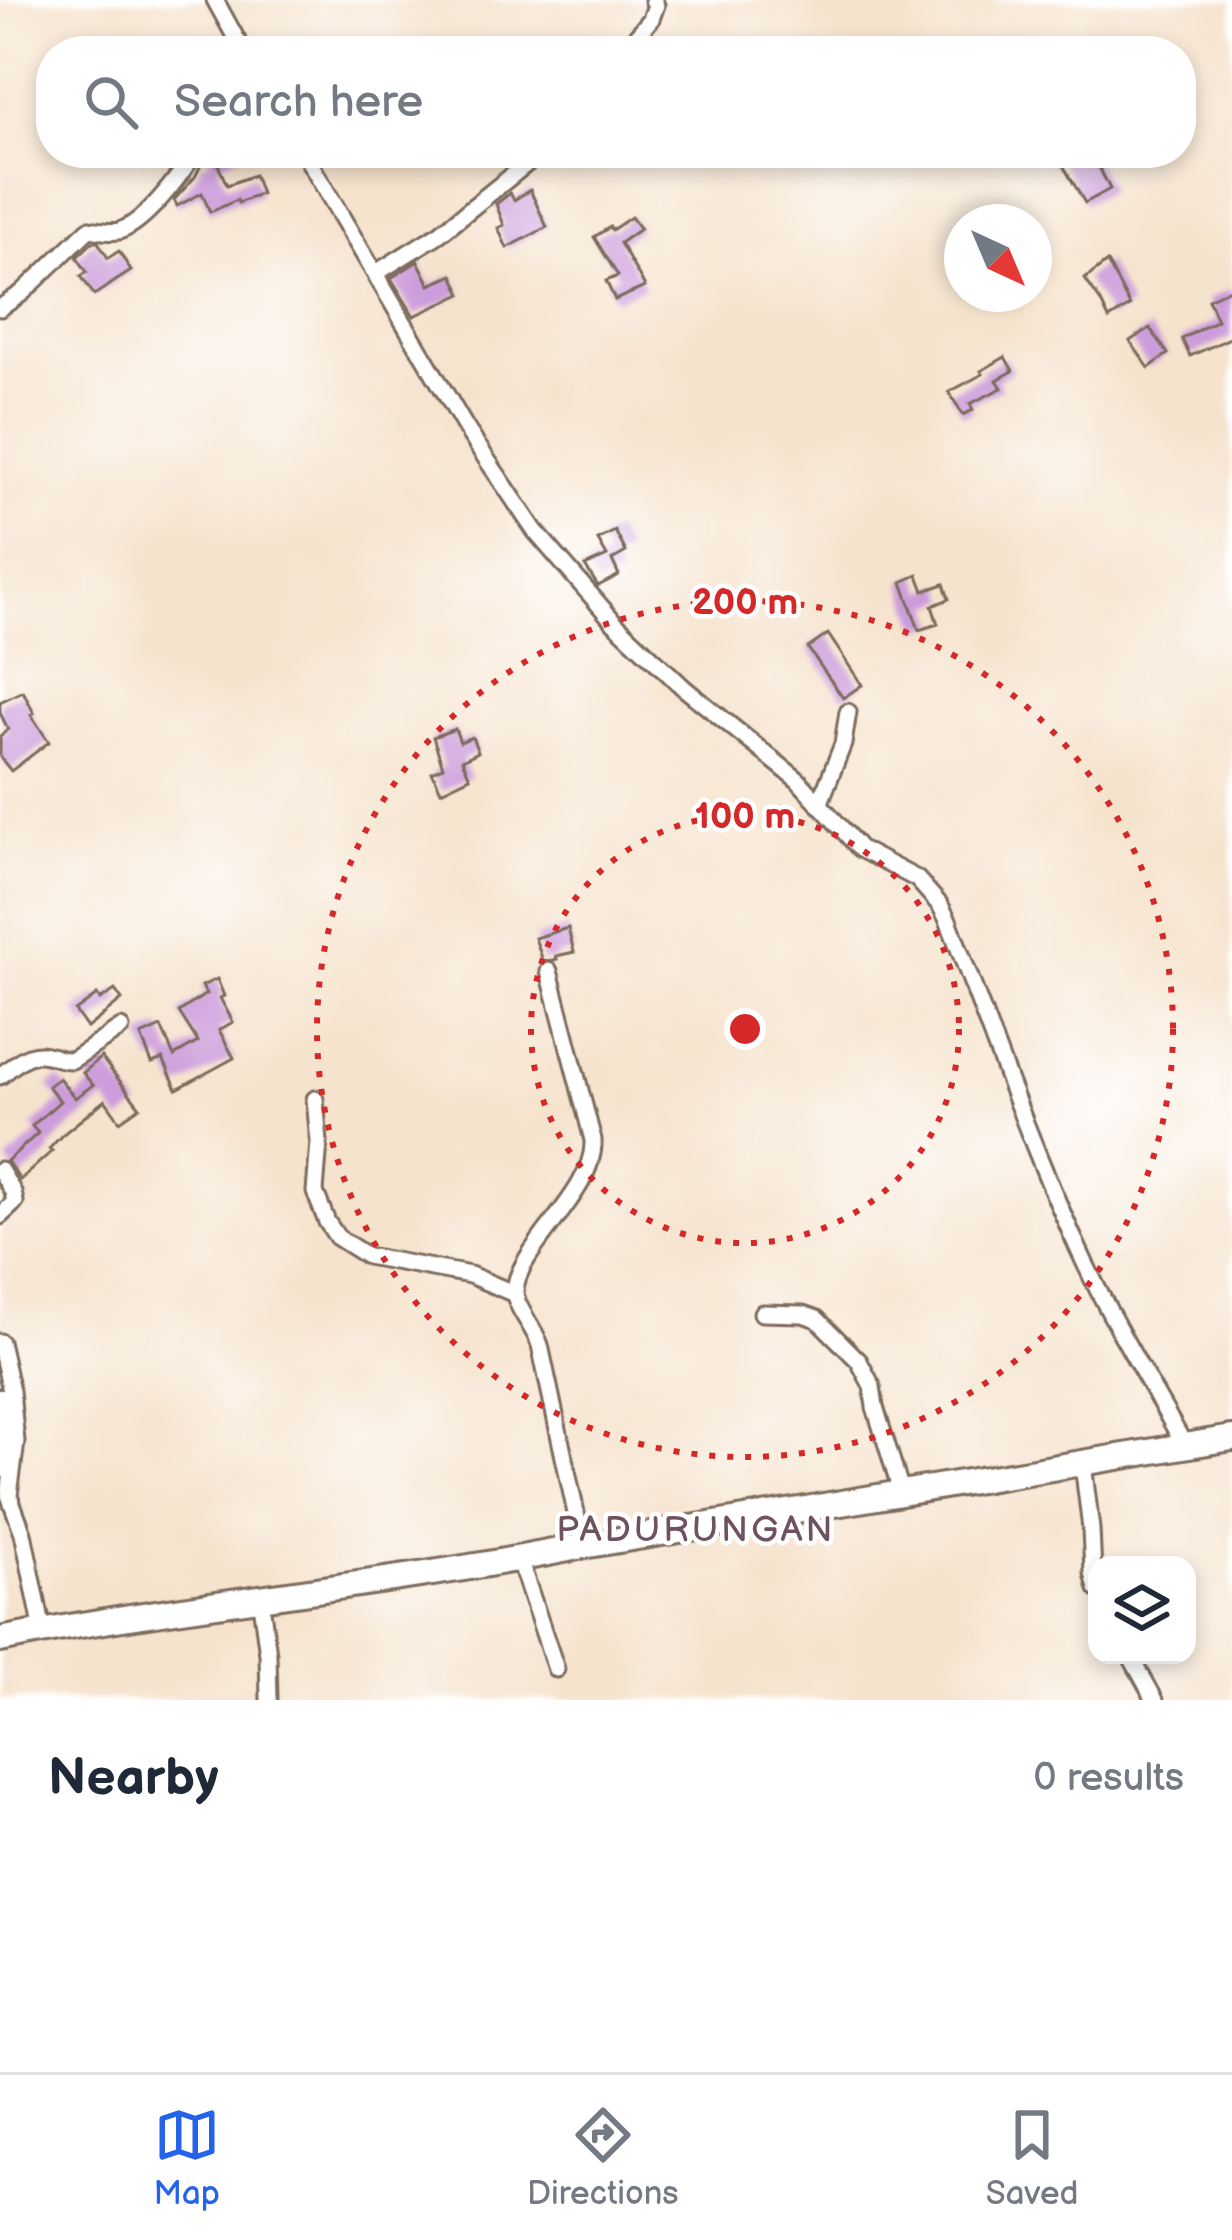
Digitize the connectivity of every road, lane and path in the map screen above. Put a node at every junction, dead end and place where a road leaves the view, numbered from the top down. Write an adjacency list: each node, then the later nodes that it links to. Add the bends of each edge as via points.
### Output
1 (215, 0): 3 (street)
2 (657, 2): 4 (street)
3 (235, 36)
4 (637, 36)
5 (185, 168): 9 (street, via 131,223 120,231 89,229)
6 (313, 168): 8 (street)
7 (521, 168): 8 (street)
8 (376, 273): 11 (street, via 535,531 615,623)
9 (0, 308)
10 (848, 712): 11 (street)
11 (819, 805): 23 (street, via 860,849 917,879 940,905 1085,1262)
12 (549, 970): 18 (street, via 593,1153 522,1268)
13 (121, 1028): 14 (street, via 72,1060 30,1056)
14 (0, 1076)
15 (315, 1099): 18 (street, via 316,1192 337,1237 367,1256 470,1275)
16 (0, 1170): 17 (street, via 14,1202)
17 (0, 1216)
18 (515, 1294): 28 (street, via 540,1345)
19 (762, 1313): 26 (street, via 817,1319 859,1361)
20 (0, 1342): 32 (street, via 16,1442 9,1496)
21 (0, 1397): 25 (street)
22 (1232, 1438): 23 (highway)
23 (1185, 1446): 24 (highway)
24 (1082, 1464): 26 (highway); 29 (street)
25 (0, 1470)
26 (902, 1495): 28 (highway)
27 (0, 1504): 32 (street)
28 (584, 1546): 30 (highway)
29 (1092, 1556)
30 (519, 1559): 31 (highway); 35 (street)
31 (260, 1596): 32 (highway); 36 (street)
32 (38, 1632): 33 (highway)
33 (0, 1640)
34 (1135, 1664): 37 (street)
35 (556, 1669)
36 (269, 1700)
37 (1155, 1700)

